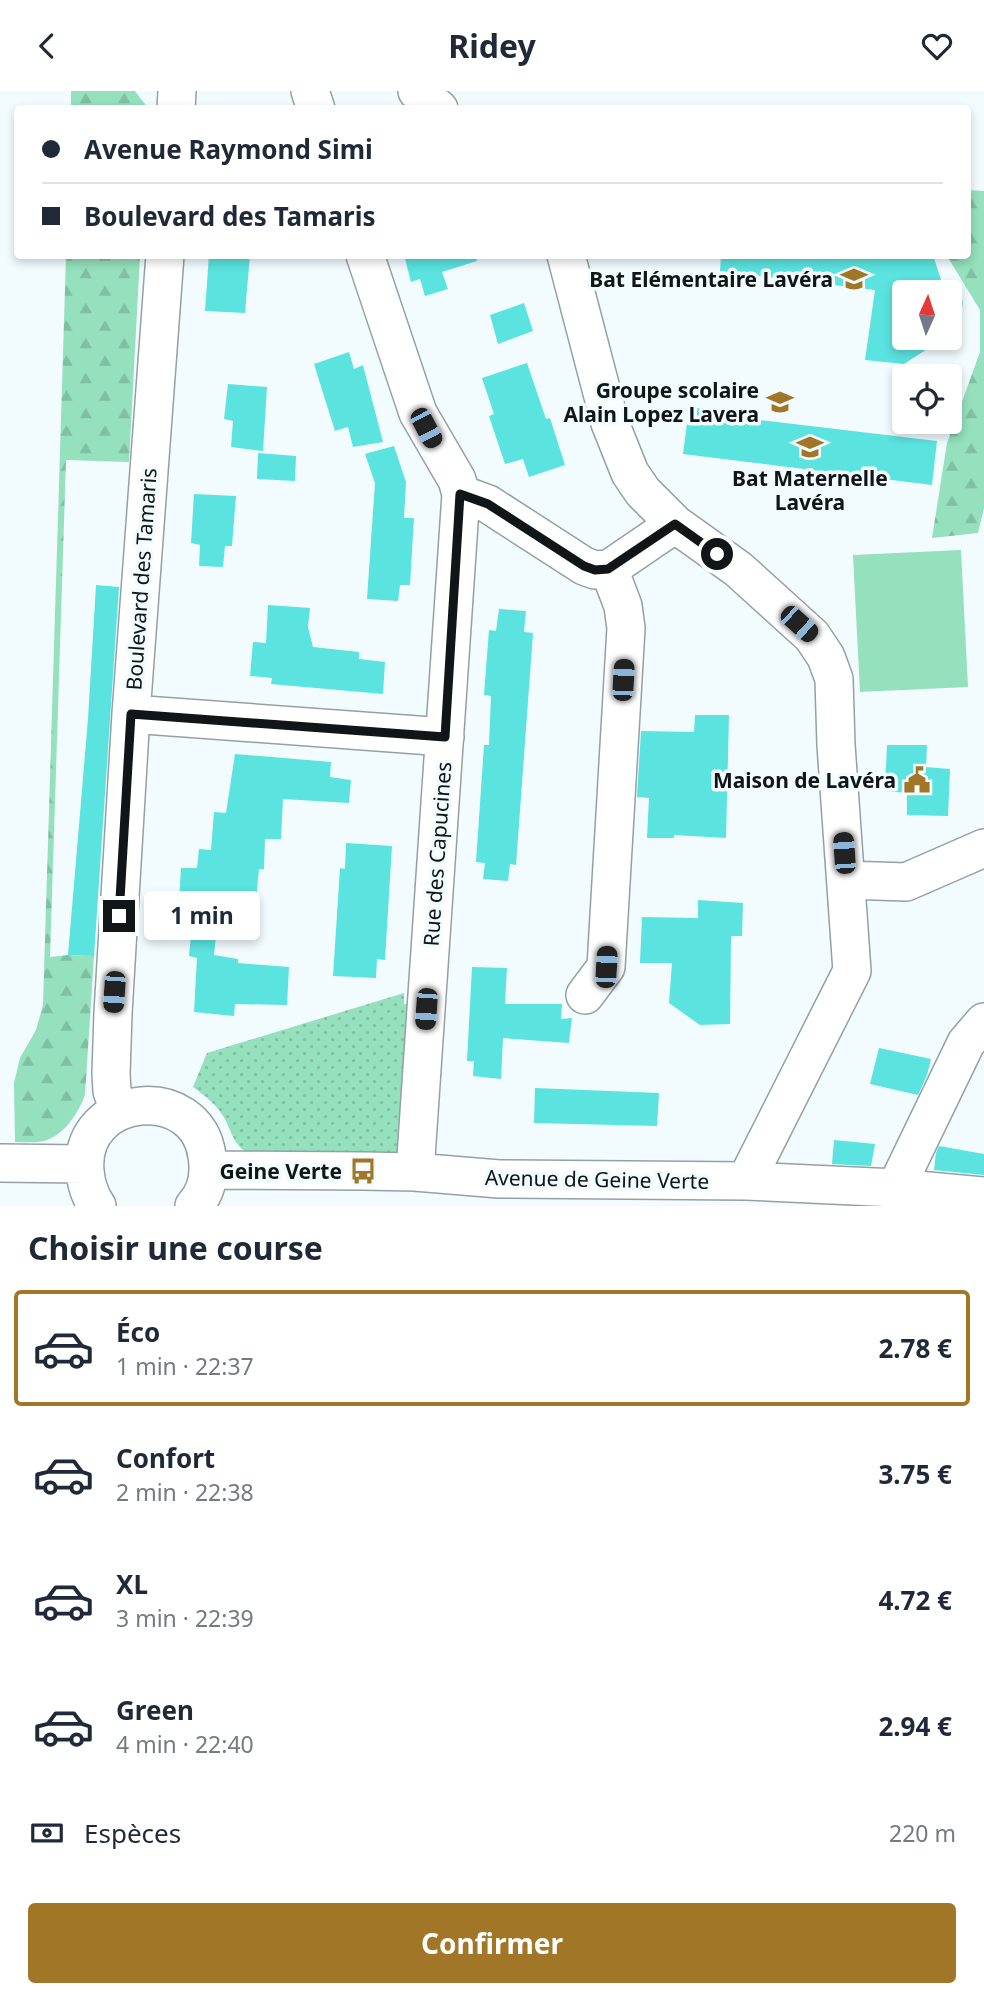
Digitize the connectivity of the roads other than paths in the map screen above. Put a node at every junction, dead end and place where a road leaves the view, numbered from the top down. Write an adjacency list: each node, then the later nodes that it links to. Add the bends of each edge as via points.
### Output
1 (417, 91): 2 (street)
2 (434, 105)
3 (165, 259): 9 (street, Boulevard des Tamaris)
4 (366, 259): 6 (street, via 418,413 451,468)
5 (567, 259): 7 (street, via 623,456 643,492)
6 (460, 494): 8 (street, via 488,504 584,566); 10 (street, Rue des Capucines)
7 (675, 524): 8 (street); 12 (street, via 738,569 812,636 825,656 834,679)
8 (608, 569): 13 (street, via 624,606 625,642 606,967)
9 (131, 714): 10 (street); 15 (street, Boulevard des Tamaris, via 111,1055 112,1091)
10 (445, 737): 19 (street, Rue des Capucines)
11 (984, 848): 12 (street, via 906,882)
12 (846, 880): 20 (street, via 852,971)
13 (585, 995)
14 (984, 1022): 21 (street, via 966,1043)
15 (119, 1110): 17 (street, via 94,1131); 18 (street, via 147,1104 186,1118 200,1133)
16 (8, 1163): 17 (street)
17 (84, 1164): 24 (street)
18 (209, 1170): 19 (street, Avenue de Geine Verte); 25 (street)
19 (415, 1172): 23 (street, Avenue de Geine Verte)
20 (746, 1181): 21 (street, Avenue de Geine Verte); 23 (street, Avenue de Geine Verte)
21 (896, 1188): 22 (street, Avenue de Geine Verte)
22 (984, 1196)
23 (504, 1197)
24 (94, 1204)
25 (194, 1206)

